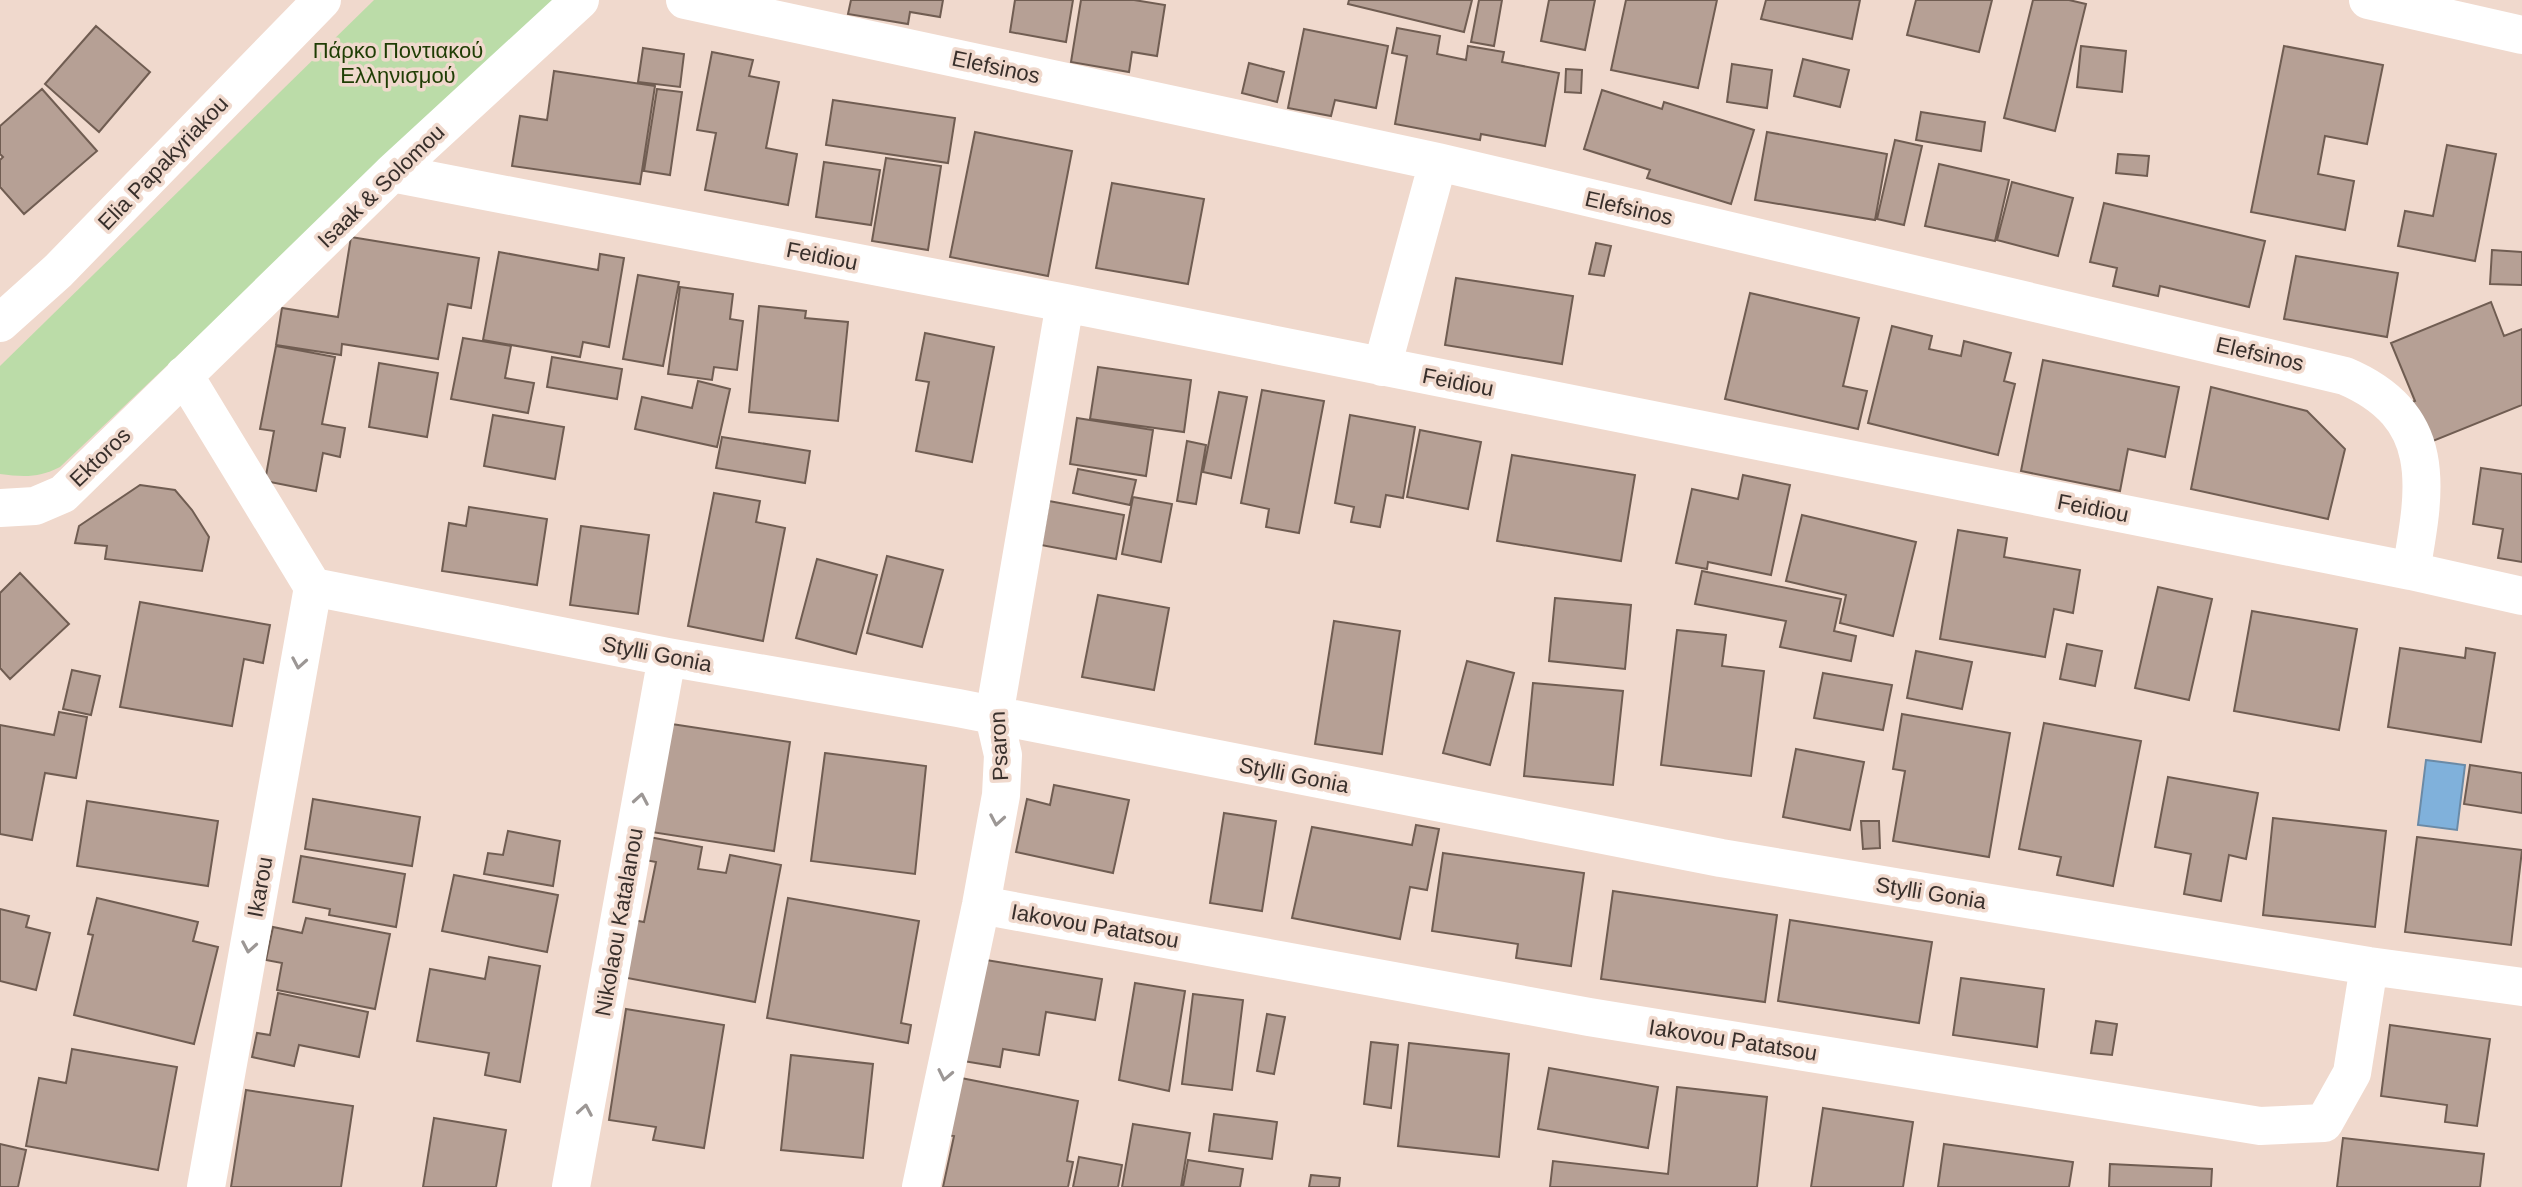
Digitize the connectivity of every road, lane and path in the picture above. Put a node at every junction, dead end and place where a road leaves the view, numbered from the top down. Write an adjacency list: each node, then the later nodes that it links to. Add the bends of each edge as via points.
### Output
1 (322, 0): 9 (street, Elia Papakyriakou, via 58,271)
2 (580, 0): 7 (street, Isaak & Solomou)
3 (685, 0): 6 (street, Elefsinos)
4 (2368, 0): 5 (street)
5 (2522, 35)
6 (1438, 162): 10 (street); 13 (street, Elefsinos, via 2345,376 2394,406 2418,453 2422,505)
7 (392, 173): 8 (street, Feidiou); 11 (street, Isaak & Solomou)
8 (1065, 303): 10 (street, Feidiou); 17 (street, Psaron)
9 (0, 323)
10 (1382, 367): 13 (street, Feidiou)
11 (184, 375): 12 (street, Ektoros, via 63,494 35,506); 14 (street)
12 (0, 508)
13 (2411, 571): 15 (street, Feidiou)
14 (313, 587): 16 (street, Stylli Gonia); 21 (street, Ikarou, one-way to 21)
15 (2522, 596)
16 (667, 657): 17 (street, Stylli Gonia); 22 (street, Nikolaou Katalanou, one-way to 16)
17 (994, 716): 18 (street, Psaron, one-way to 18, via 1003,755 1001,795); 19 (street, Stylli Gonia, via 1721,858)
18 (981, 905): 19 (street, Iakovou Patatsou, via 1589,1017 2260,1126 2324,1123 2352,1073); 23 (street, Psaron, one-way to 23)
19 (2369, 966): 20 (street, Stylli Gonia)
20 (2522, 987)
21 (206, 1187)
22 (571, 1187)
23 (921, 1187)

